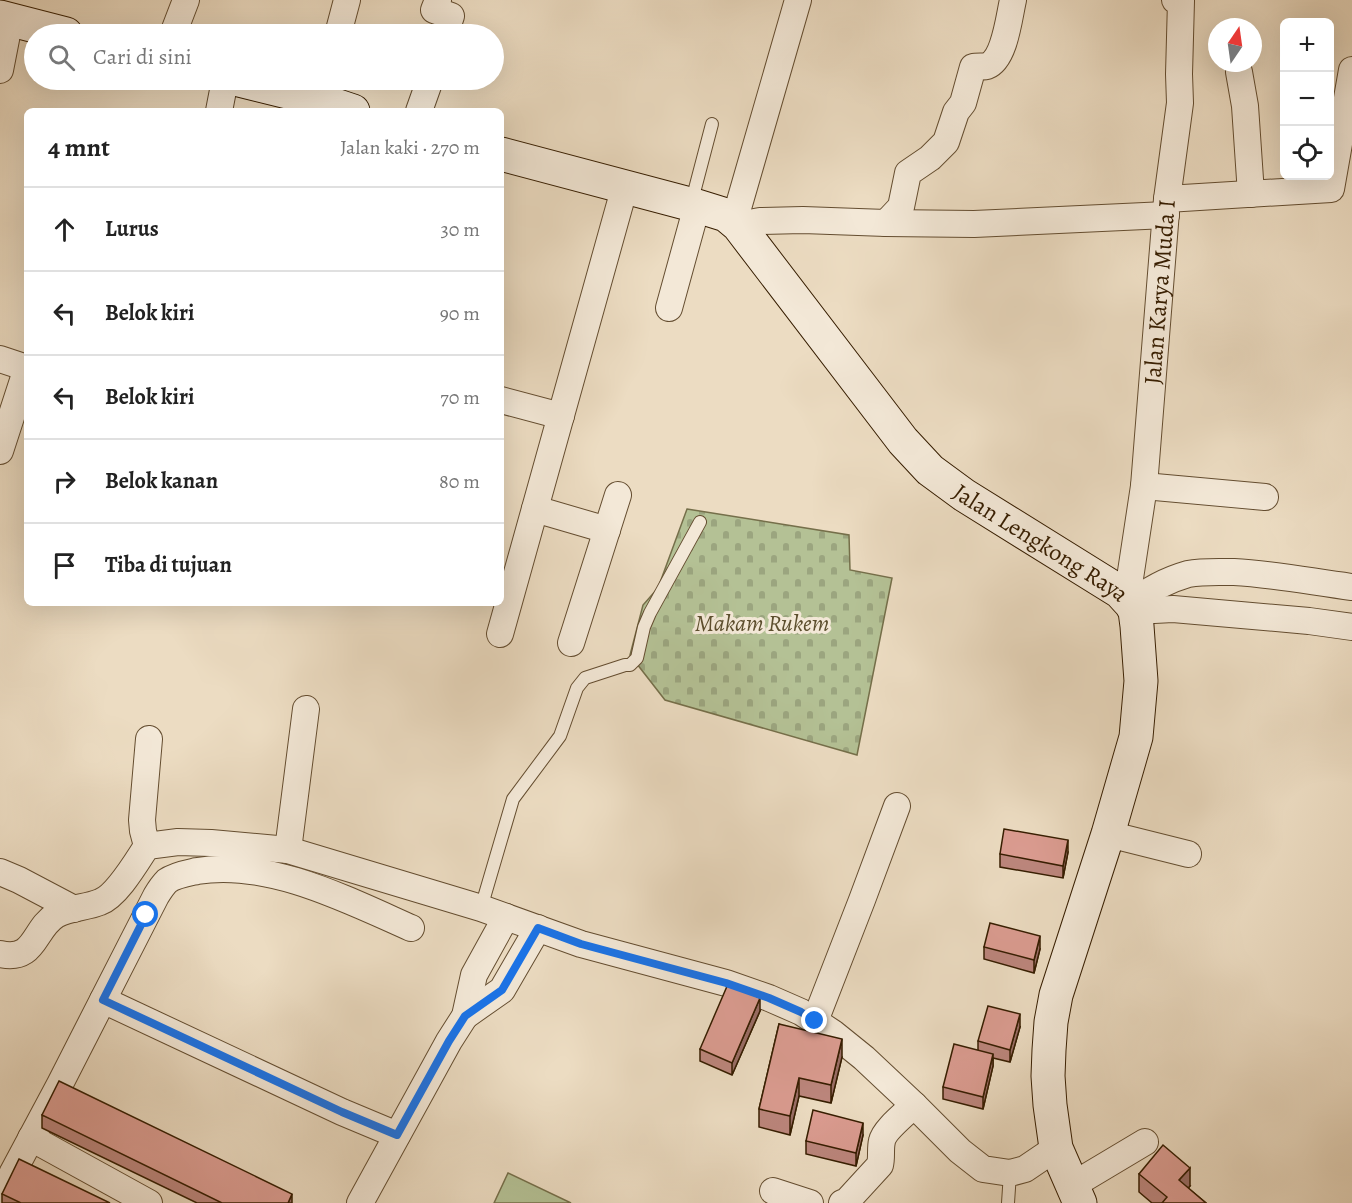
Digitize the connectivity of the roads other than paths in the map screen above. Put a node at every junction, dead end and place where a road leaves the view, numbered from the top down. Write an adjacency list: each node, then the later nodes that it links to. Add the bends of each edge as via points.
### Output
1 (186, 0): 9 (street)
2 (347, 0): 10 (street)
3 (438, 0): 11 (street, via 434,10 451,16)
4 (798, 0): 28 (street)
5 (1013, 0): 29 (street, via 997,58 987,66 973,67 946,142 908,173 901,207)
6 (1175, 0): 27 (street, via 1181,1 1180,103)
7 (5, 18): 8 (street); 12 (street)
8 (28, 24)
9 (177, 24)
10 (341, 24)
11 (448, 24)
12 (0, 69)
13 (1352, 70): 24 (street, Jalan Karya Muda I)
14 (1239, 72): 25 (street)
15 (223, 90): 18 (street)
16 (323, 90): 19 (street)
17 (426, 90): 20 (street)
18 (220, 108)
19 (349, 108)
20 (420, 108)
21 (712, 124): 26 (lane)
22 (504, 155): 23 (street, Jalan Lengkong Raya)
23 (625, 186): 26 (street, Jalan Lengkong Raya); 35 (street)
24 (1342, 190): 25 (street, Jalan Karya Muda I)
25 (1251, 194): 27 (street, Jalan Karya Muda I)
26 (694, 205): 28 (street, Jalan Lengkong Raya, via 726,215); 30 (street)
27 (1166, 207): 29 (street, via 974,224); 37 (street, Jalan Karya Muda I)
28 (736, 223): 29 (street); 44 (street, Jalan Lengkong Raya, via 903,441 930,470 1120,592)
29 (886, 223)
30 (669, 308)
31 (0, 359): 32 (street)
32 (24, 367)
33 (24, 377): 36 (street)
34 (504, 401): 35 (street)
35 (561, 416): 40 (street)
36 (0, 451)
37 (1144, 486): 39 (street); 44 (street, Jalan Karya Muda I)
38 (618, 495): 42 (street)
39 (1265, 497)
40 (535, 509): 42 (street); 46 (street)
41 (700, 522): 56 (lane, via 650,613 637,658 630,665 581,682 560,736 513,799)
42 (607, 530): 47 (street)
43 (1352, 587): 44 (street, via 1252,573 1211,572 1170,580)
44 (1131, 604): 45 (street); 51 (street, Jalan Lengkong Raya, via 1141,658 1137,737)
45 (1352, 627)
46 (500, 634)
47 (571, 643)
48 (306, 710): 53 (street)
49 (149, 738): 52 (street, via 142,820)
50 (897, 806): 64 (street)
51 (1108, 834): 54 (street); 69 (street, Jalan Lengkong Raya, via 1056,994 1051,1022 1048,1076)
52 (147, 846): 53 (street, via 178,842); 57 (street, via 109,897)
53 (288, 850): 56 (street)
54 (1188, 854)
55 (0, 872): 57 (street)
56 (481, 908): 58 (street)
57 (74, 909): 61 (street, via 53,917 29,949 15,956)
58 (506, 917): 60 (street); 63 (street, via 474,975)
59 (411, 928): 62 (street, via 295,880 236,868 188,873 167,881 156,896)
60 (538, 928): 63 (street, via 502,990); 64 (street, via 581,944 726,983 769,998)
61 (0, 954)
62 (103, 1000): 66 (street); 67 (street)
63 (465, 1016): 66 (street)
64 (815, 1021): 65 (street, via 864,1058)
65 (914, 1105): 70 (street, via 983,1169); 77 (street, via 883,1134 880,1165)
66 (397, 1135): 75 (street)
67 (31, 1138): 73 (street); 74 (street)
68 (1145, 1142): 72 (street)
69 (1056, 1148): 70 (street, via 1025,1169); 72 (street, Jalan Lengkong Raya)
70 (1010, 1173): 78 (lane)
71 (773, 1191): 76 (street)
72 (1076, 1194)
73 (0, 1200)
74 (149, 1203)
75 (360, 1203)
76 (810, 1203)
77 (842, 1203)
78 (1008, 1203)

